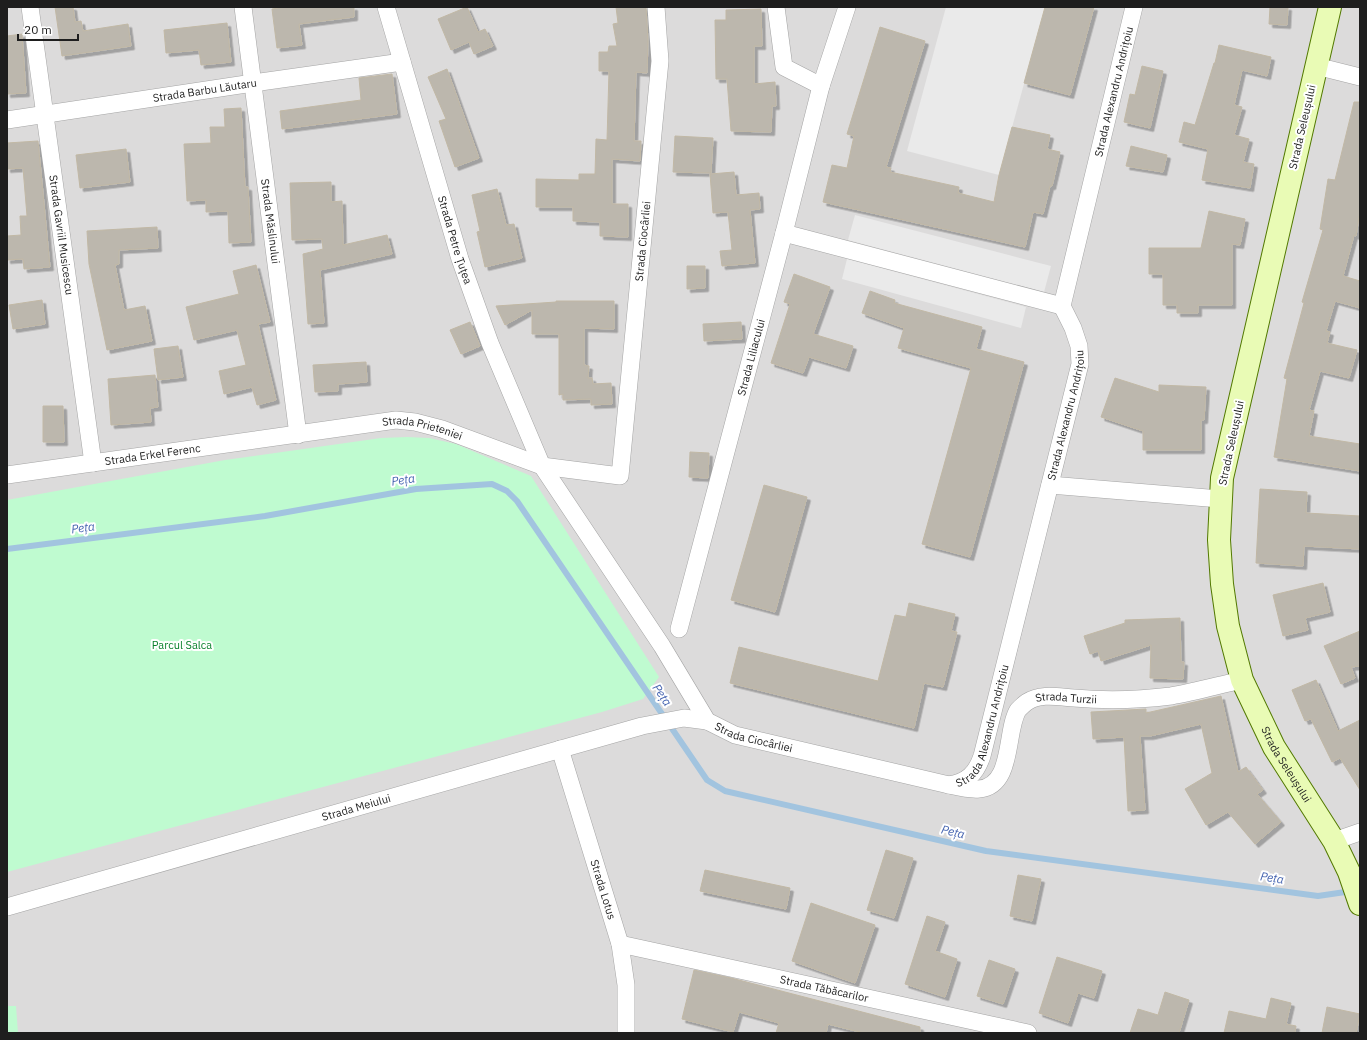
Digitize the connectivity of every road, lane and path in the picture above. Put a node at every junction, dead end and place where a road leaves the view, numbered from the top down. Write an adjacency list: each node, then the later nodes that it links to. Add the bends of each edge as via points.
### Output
1 (30, 7): 14 (street, Strada Gavriil Musicescu)
2 (243, 7): 12 (street, Strada Măslinului)
3 (386, 7): 9 (street, Strada Petre Țuțea)
4 (656, 7): 22 (street, Strada Ciocârliei, via 660,61)
5 (776, 7): 13 (street, via 784,67)
6 (847, 7): 13 (street, Strada Liliacului)
7 (1134, 7): 17 (street, Strada Alexandru Andrițoiu)
8 (1330, 7): 10 (main road, Strada Seleușului)
9 (402, 62): 12 (street, Strada Barbu Lăutaru); 20 (street, Strada Petre Țuțea, via 460,260 490,343)
10 (1316, 66): 11 (street); 24 (main road, Strada Seleușului, via 1223,470)
11 (1360, 77)
12 (253, 83): 14 (street, Strada Barbu Lăutaru); 18 (street, Strada Măslinului)
13 (821, 86): 16 (street, Strada Liliacului)
14 (45, 114): 15 (street, Strada Barbu Lăutaru); 19 (street, Strada Gavriil Musicescu)
15 (7, 120)
16 (784, 233): 17 (street); 25 (street, Strada Liliacului)
17 (1062, 306): 23 (street, Strada Alexandru Andrițoiu, via 1079,346 1080,364)
18 (298, 435): 19 (street, Strada Erkel Ferenc); 20 (street, Strada Prieteniei, via 396,420 415,422 442,429)
19 (93, 463): 21 (street, Strada Erkel Ferenc)
20 (542, 466): 22 (street, Strada Prieteniei); 27 (street, Strada Ciocârliei, via 662,646)
21 (7, 475)
22 (620, 476)
23 (1050, 485): 24 (street); 29 (street, Strada Alexandru Andrițoiu, via 979,765 970,777 960,783)
24 (1220, 499): 26 (main road, Strada Seleușului, via 1222,584 1228,626)
25 (679, 629)
26 (1242, 680): 29 (street, Strada Turzii, via 1172,695 1125,700 1038,697 1018,710 1005,765 993,783 979,789); 31 (main road, Strada Seleușului, via 1274,748)
27 (707, 721): 28 (street, Strada Meiului, via 684,718 642,726); 29 (street, Strada Ciocârliei, via 735,735)
28 (560, 749): 33 (street, Strada Meiului); 34 (street, Strada Lotus)
29 (949, 785)
30 (1360, 832): 31 (street)
31 (1334, 841): 32 (main road, Strada Seleușului, via 1353,881)
32 (1360, 904)
33 (7, 908)
34 (620, 944): 35 (street, Strada Lotus, via 626,985); 36 (street, Strada Tăbăcarilor)
35 (626, 1033)
36 (1028, 1033)

